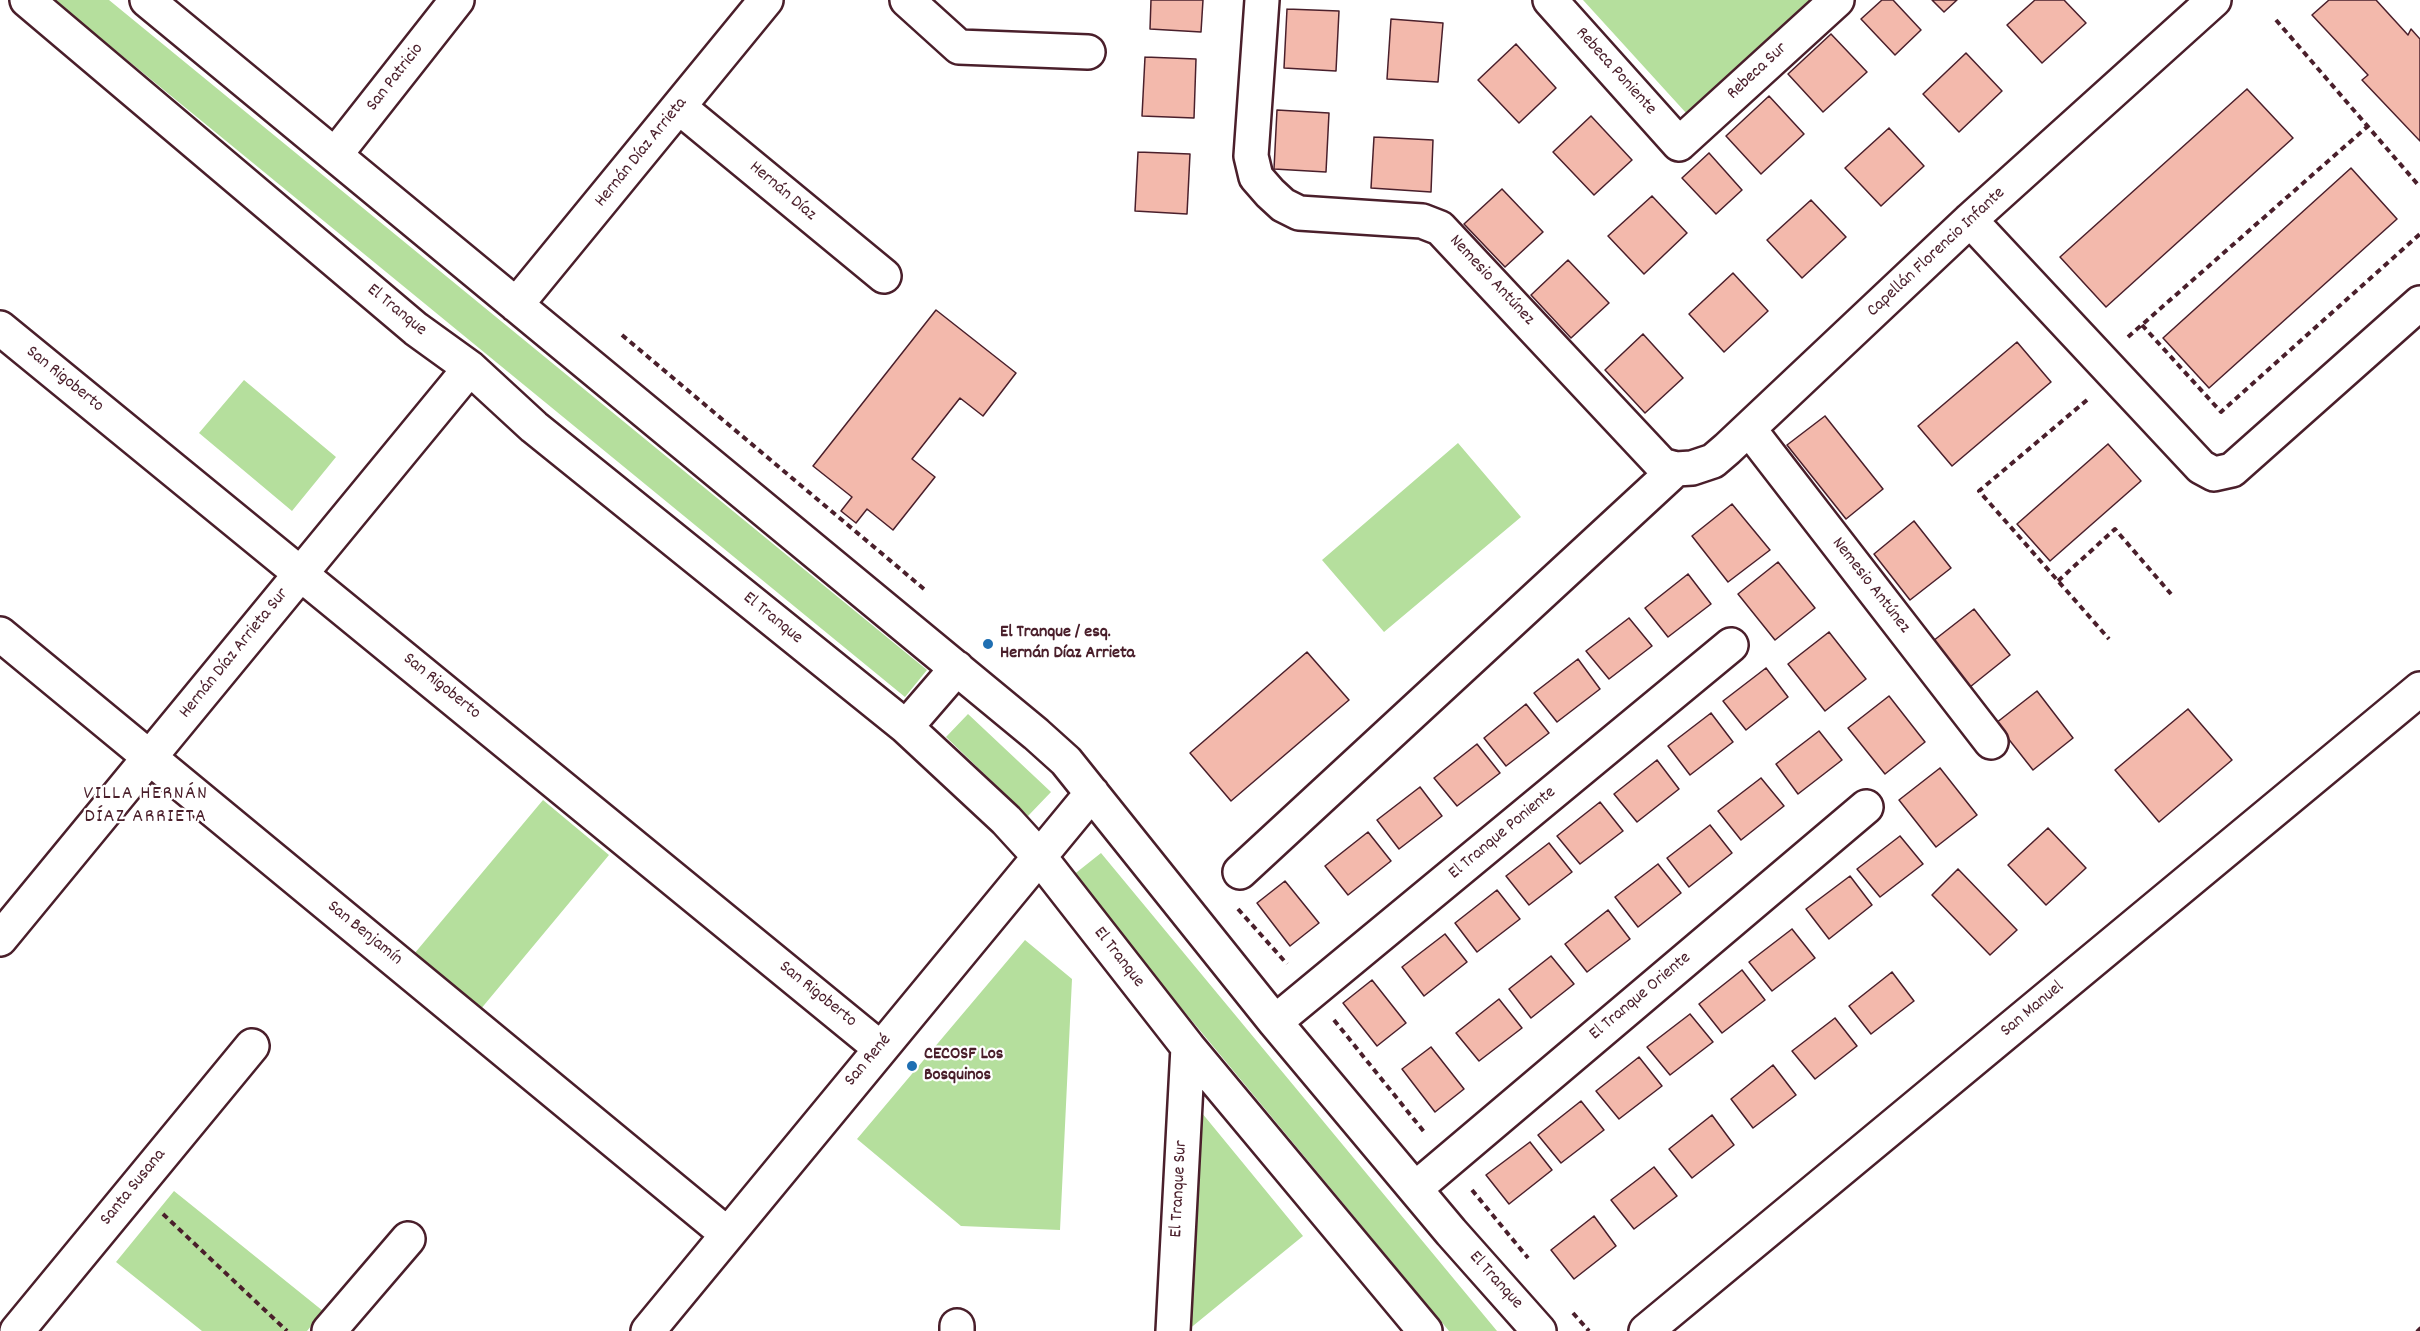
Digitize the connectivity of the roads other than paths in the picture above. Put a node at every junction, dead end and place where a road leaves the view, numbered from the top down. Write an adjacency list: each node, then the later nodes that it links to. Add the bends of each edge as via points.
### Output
1 (27, 0): 19 (street, El Tranque, via 416,329)
2 (147, 0): 13 (street, El Tranque)
3 (457, 0): 13 (street, San Patricio)
4 (766, 0): 11 (street, Hernán Díaz Arrieta)
5 (907, 0): 10 (street, via 959,47)
6 (1262, 0): 21 (street, Nemesio Antúnez, via 1251,156 1257,177 1270,193 1299,213 1422,221 1440,228)
7 (1550, 0): 12 (street, Rebeca Poniente)
8 (1837, 0): 12 (street, Rebeca Sur)
9 (2214, 0): 14 (street, Capellán Florencio Infante)
10 (1088, 52)
11 (680, 107): 15 (street, Hernán Díaz); 17 (street, Hernán Díaz Arrieta)
12 (1679, 144)
13 (335, 155): 17 (street, El Tranque)
14 (1970, 220): 16 (street, via 2201,467 2214,474 2232,470); 20 (street, Capellán Florencio Infante)
15 (884, 276)
16 (2420, 303)
17 (516, 304): 25 (street, El Tranque)
18 (0, 328): 22 (street, San Rigoberto)
19 (470, 368): 22 (street, Hernán Díaz Arrieta Sur); 27 (street, El Tranque, via 534,427)
20 (1749, 429): 21 (street, Capellán Florencio Infante, via 1713,461 1692,468); 28 (street, Nemesio Antúnez)
21 (1663, 461): 33 (street)
22 (301, 573): 29 (street, Hernán Díaz Arrieta Sur); 37 (street, San Rigoberto)
23 (0, 634): 29 (street, San Benjamín)
24 (1731, 645): 35 (street, El Tranque Poniente)
25 (957, 668): 27 (street); 30 (street, El Tranque, via 1066,761)
26 (2420, 689): 48 (street, San Manuel)
27 (906, 727): 32 (street, El Tranque)
28 (1991, 742)
29 (150, 758): 34 (street, Hernán Díaz Arrieta Sur); 40 (street, San Benjamín)
30 (1092, 793): 32 (street, San René); 35 (street, El Tranque)
31 (1866, 807): 39 (street, El Tranque Oriente)
32 (1038, 855): 37 (street, San René); 38 (street, El Tranque)
33 (1240, 872)
34 (0, 939)
35 (1275, 1022): 39 (street, El Tranque)
36 (252, 1046): 42 (street, Santa Susana)
37 (880, 1047): 40 (street, San René)
38 (1188, 1047): 45 (street, El Tranque Sur); 46 (street, El Tranque)
39 (1416, 1188): 47 (street, El Tranque)
40 (727, 1234): 44 (street, San René)
41 (408, 1239): 43 (street)
42 (17, 1331)
43 (329, 1331)
44 (648, 1331)
45 (1173, 1331)
46 (1425, 1331)
47 (1539, 1331)
48 (1646, 1331)

